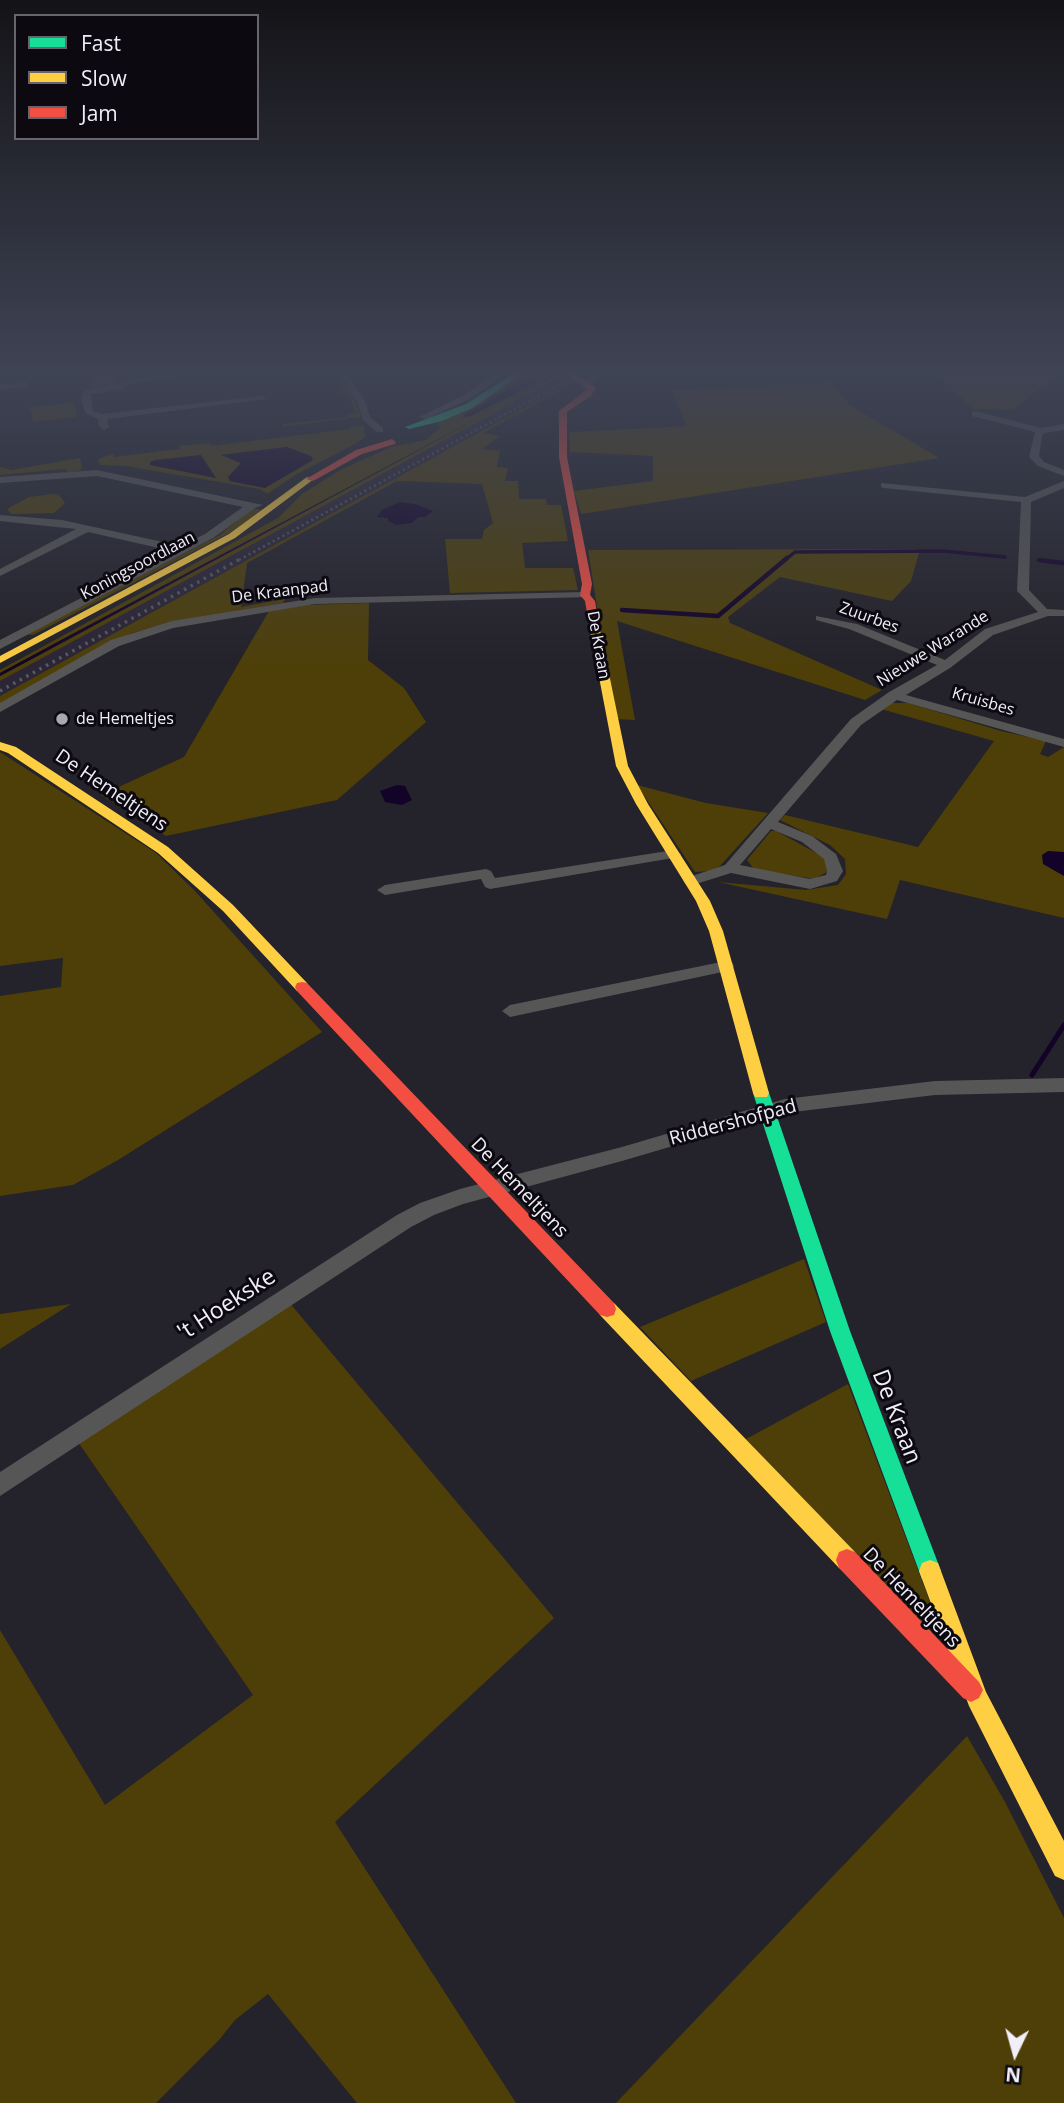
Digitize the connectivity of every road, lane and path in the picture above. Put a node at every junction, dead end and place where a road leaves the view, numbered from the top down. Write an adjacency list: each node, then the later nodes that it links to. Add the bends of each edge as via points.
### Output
1 (331, 468): 8 (street, Koningsoordlaan)
2 (565, 468): 13 (street, De Kraan, via 587,584)
3 (0, 480): 7 (street, via 88,473)
4 (1064, 484): 6 (street)
5 (884, 485): 6 (street)
6 (1026, 500): 14 (street, via 1023,591)
7 (251, 505): 8 (street); 11 (street, Koningsoordlaan)
8 (272, 506): 19 (street, Koningsoordlaan, via 232,536)
9 (0, 518): 10 (street)
10 (87, 527): 11 (street); 12 (street)
11 (182, 550): 18 (street, Koningsoordlaan)
12 (0, 573)
13 (585, 595): 24 (street, De Kraanpad, via 315,601 172,625 116,643); 28 (street, De Kraan, via 590,601 622,766)
14 (1044, 612): 15 (street); 22 (street, Nieuwe Warande, via 989,632)
15 (1064, 613)
16 (820, 618): 22 (street, Zuurbes, via 853,626)
17 (0, 630): 18 (street)
18 (16, 636): 19 (street); 20 (street, Koningsoordlaan)
19 (32, 642): 21 (street, Koningsoordlaan)
20 (0, 645)
21 (0, 660)
22 (946, 665): 23 (street, Nieuwe Warande)
23 (893, 695): 25 (street, Kruisbes); 27 (street, Nieuwe Warande, via 856,722)
24 (0, 708)
25 (1064, 743)
26 (0, 746): 36 (street, De Hemeltjens, via 185,867)
27 (769, 823): 29 (street, Nieuwe Warande); 29 (street, via 807,839 831,857 832,878 810,884)
28 (674, 854): 30 (street, De Kraan); 31 (street, via 490,884 486,874)
29 (730, 868): 30 (street)
30 (691, 881): 32 (street, De Kraan, via 716,931)
31 (385, 890)
32 (726, 967): 33 (street); 35 (street, De Kraan)
33 (510, 1011)
34 (1064, 1086): 35 (street, Riddershofpad, via 935,1088)
35 (766, 1112): 36 (street, Riddershofpad); 38 (street, De Kraan, via 840,1331)
36 (492, 1190): 37 (street, 't Hoekske, via 460,1197 404,1221); 38 (street, De Hemeltjens)
37 (0, 1485)
38 (978, 1698): 39 (street, De Kraan)
39 (1064, 1867)

